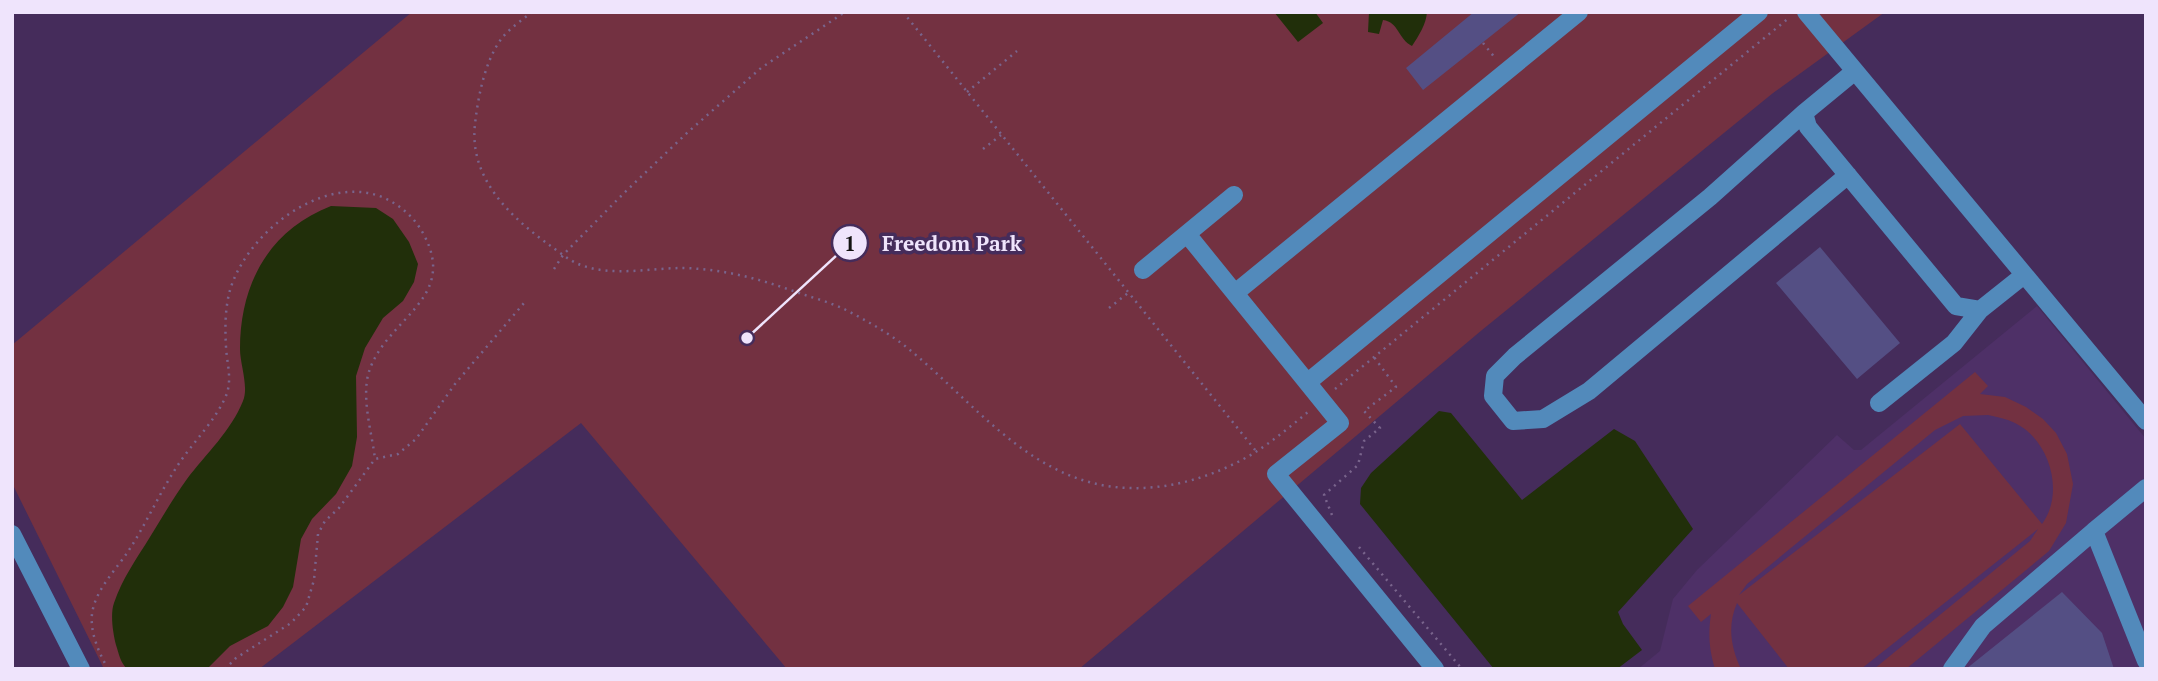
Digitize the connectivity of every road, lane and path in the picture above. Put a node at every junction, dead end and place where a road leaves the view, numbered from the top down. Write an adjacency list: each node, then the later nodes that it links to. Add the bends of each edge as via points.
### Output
1 (532, 12): 19 (path, via 501,39 478,101 474,137 480,169 493,192 515,219)
2 (845, 12): 19 (path, via 761,68 688,132)
3 (903, 12): 12 (path)
4 (1579, 12): 24 (street)
5 (1759, 12): 29 (street)
6 (1797, 12): 28 (path)
7 (1806, 12): 11 (street)
8 (1483, 43): 10 (path)
9 (1017, 51): 12 (path)
10 (1496, 59)
11 (1855, 71): 13 (street); 22 (street)
12 (967, 92): 14 (path)
13 (1806, 120): 16 (street); 16 (street, via 1515,356 1495,376 1493,396 1513,421 1533,420 1543,419 1589,391)
14 (1001, 135): 15 (path); 23 (path)
15 (983, 149)
16 (1848, 176): 27 (street, via 1956,306)
17 (1234, 195): 18 (street)
18 (1187, 234): 21 (street); 24 (street)
19 (563, 255): 20 (path); 33 (path, via 599,269 690,268 737,273 842,308 902,344 1009,439 1049,465 1107,486 1182,484)
20 (554, 269)
21 (1143, 270)
22 (2024, 275): 27 (street); 32 (street)
23 (1128, 293): 26 (path); 33 (path)
24 (1235, 293): 29 (street)
25 (524, 303): 34 (path, via 455,384 416,439 398,454)
26 (1109, 308)
27 (1980, 310): 31 (street, via 1954,343)
28 (1374, 356): 30 (path); 36 (path, via 1396,387 1364,411 1380,428 1364,440 1357,465 1324,495)
29 (1308, 382): 30 (street)
30 (1323, 400): 33 (path); 44 (street, via 1340,423 1276,474)
31 (1880, 403)
32 (2146, 421)
33 (1256, 452)
34 (375, 459): 42 (path, via 366,388 369,374 384,341 433,283 432,249 418,223 400,206 380,196 327,194 295,208 258,242 236,271 225,321 230,382 225,398 103,585 92,614 97,649); 43 (path, via 318,534 314,580 306,607 291,623)
35 (2146, 488): 37 (street)
36 (1333, 517)
37 (2094, 531): 40 (street); 46 (street, via 1983,626)
38 (12, 534): 41 (street)
39 (1359, 548): 45 (path)
40 (2146, 661)
41 (81, 669)
42 (108, 669)
43 (225, 669)
44 (1435, 669)
45 (1462, 669)
46 (1952, 669)

